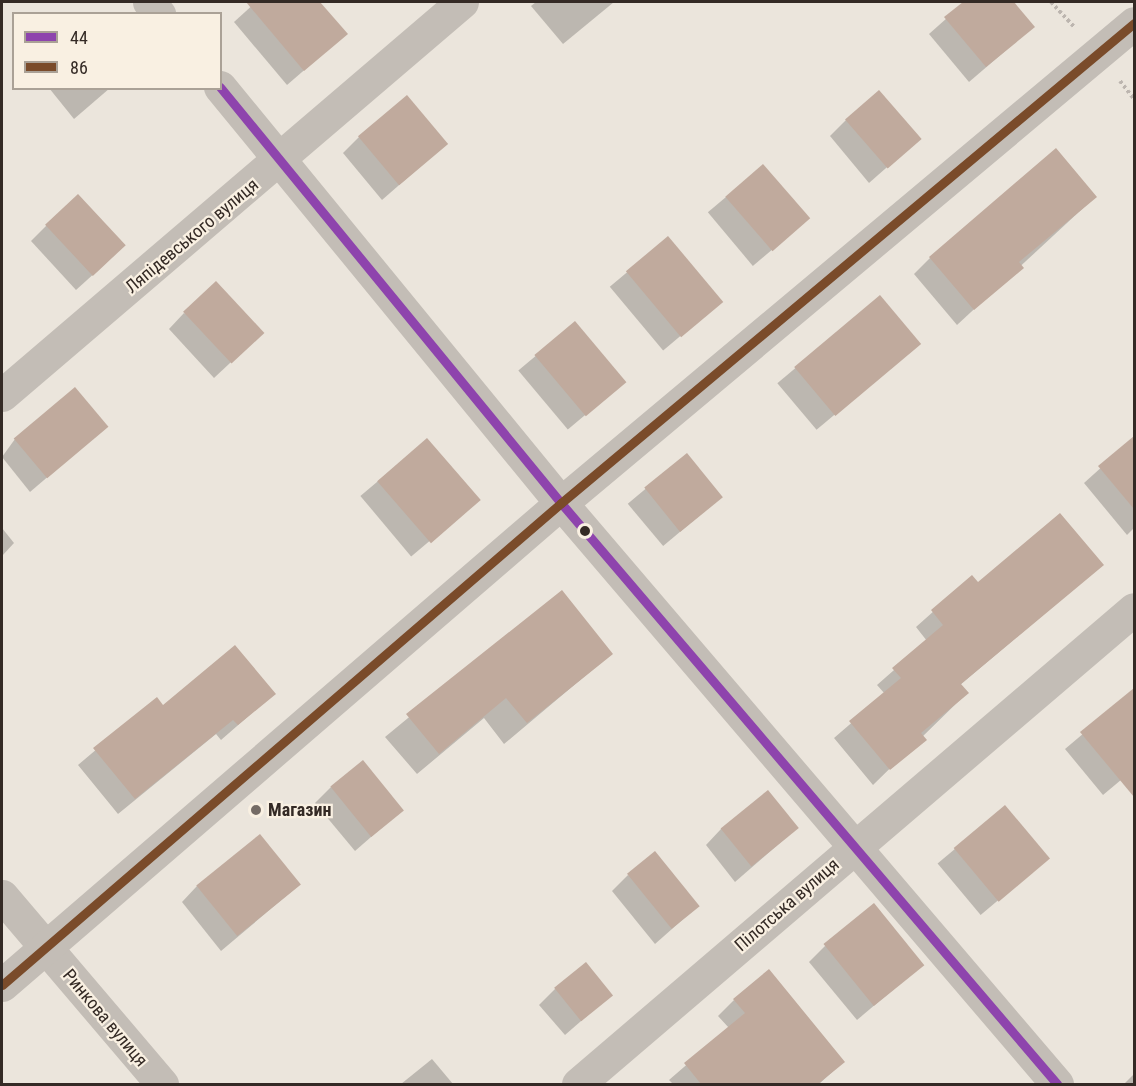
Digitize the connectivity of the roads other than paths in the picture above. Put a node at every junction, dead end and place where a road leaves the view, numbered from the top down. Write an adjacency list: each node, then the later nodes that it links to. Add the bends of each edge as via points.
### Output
1 (462, 2): 4 (street, Ляпідевського вулиця)
2 (1134, 23): 6 (street)
3 (222, 89): 4 (street)
4 (282, 161): 5 (street, Ляпідевського вулиця); 6 (street)
5 (2, 395)
6 (561, 503): 8 (street); 10 (street)
7 (1134, 609): 8 (street, Пілотська вулиця)
8 (855, 847): 13 (street, Пілотська вулиця); 14 (street)
9 (2, 896): 10 (street, Ринкова вулиця)
10 (46, 948): 11 (street); 12 (street, Ринкова вулиця)
11 (2, 985)
12 (162, 1084)
13 (578, 1084)
14 (1057, 1084)

